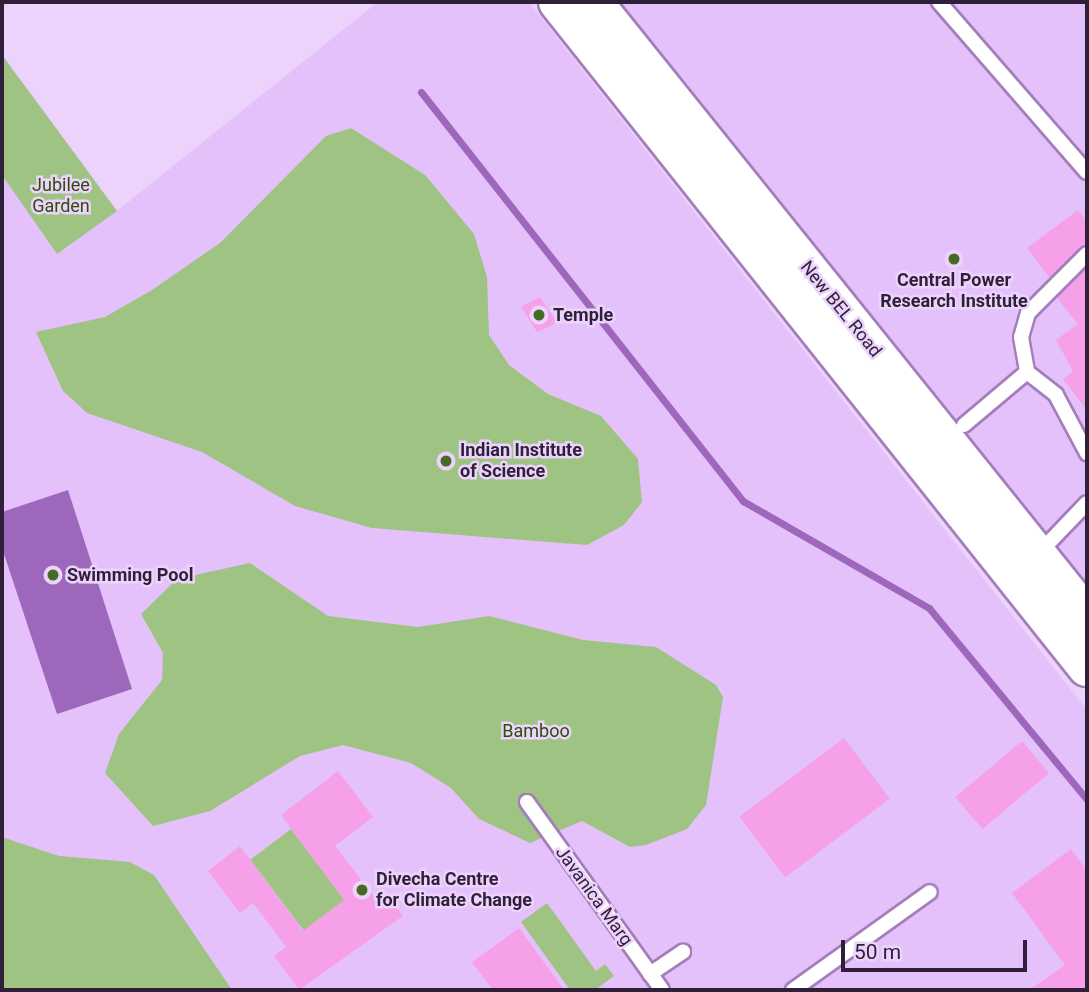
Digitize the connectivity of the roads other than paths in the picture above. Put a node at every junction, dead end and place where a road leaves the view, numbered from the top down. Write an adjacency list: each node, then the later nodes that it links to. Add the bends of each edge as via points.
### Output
1 (558, 2): 12 (main road)
2 (593, 2): 10 (main road, New BEL Road)
3 (939, 2): 4 (lane)
4 (1087, 172)
5 (1087, 254): 6 (lane, via 1028,313 1021,337)
6 (1027, 372): 7 (lane); 8 (lane, via 1056,395)
7 (964, 425)
8 (1087, 453)
9 (1087, 503): 10 (lane)
10 (1038, 554): 11 (main road, New BEL Road)
11 (1087, 617)
12 (1087, 667)
13 (527, 802): 16 (lane, Javanica Marg)
14 (930, 892): 18 (lane)
15 (683, 952): 16 (lane)
16 (650, 974): 17 (lane, Javanica Marg)
17 (662, 990)
18 (793, 990)

